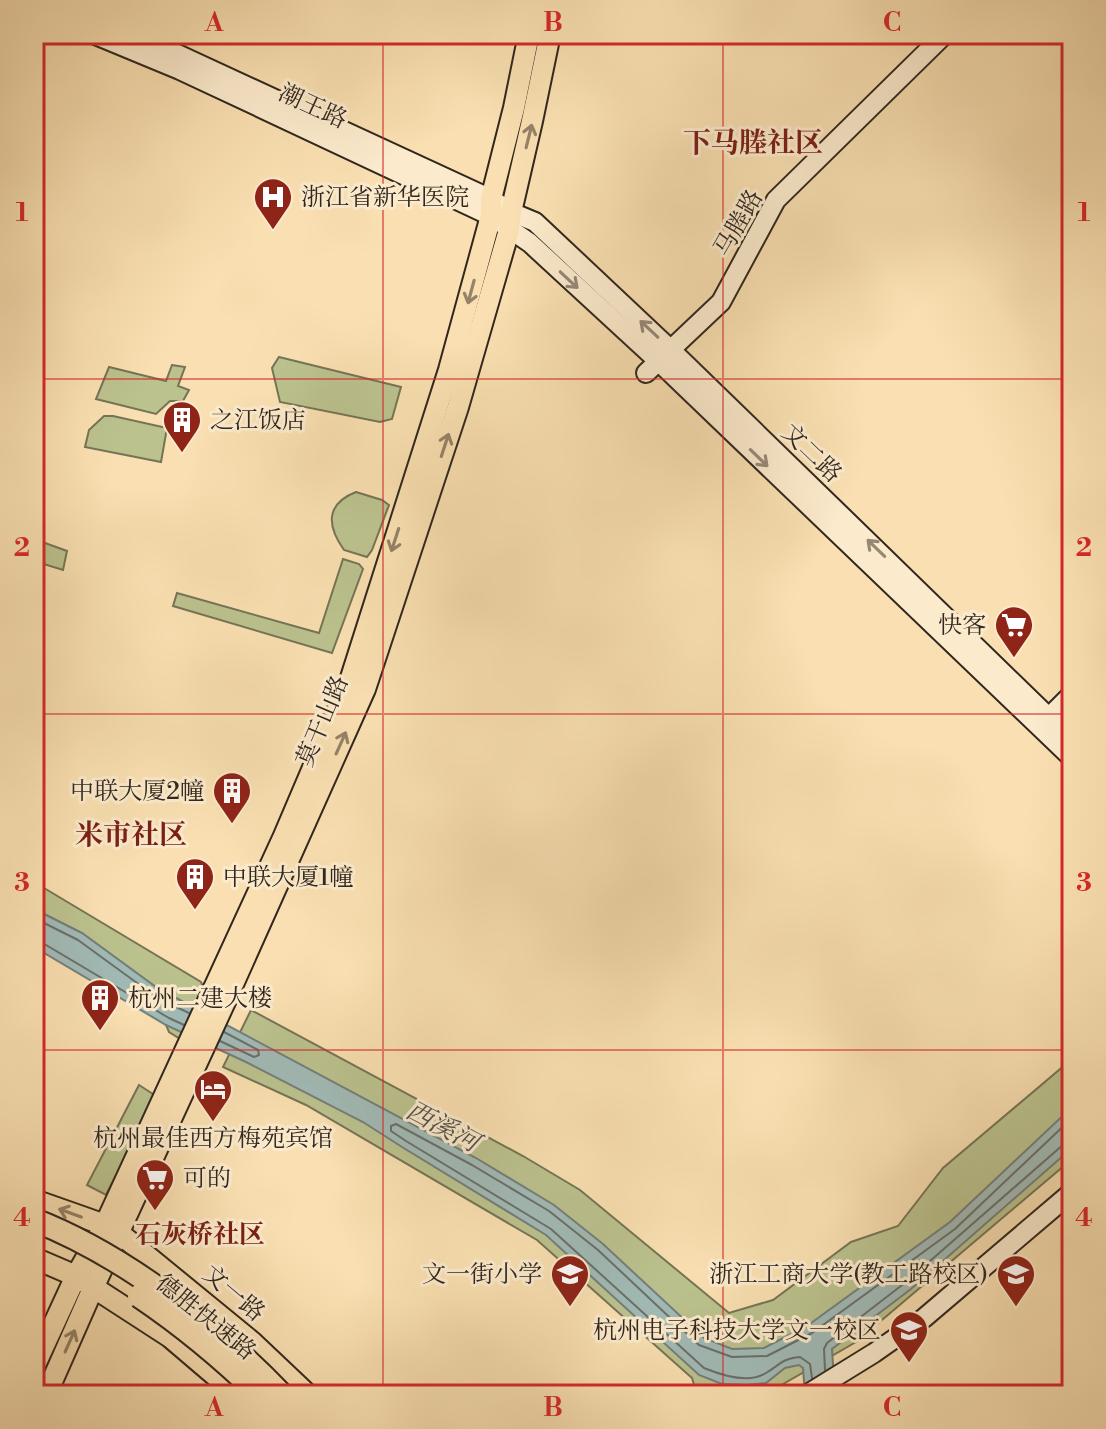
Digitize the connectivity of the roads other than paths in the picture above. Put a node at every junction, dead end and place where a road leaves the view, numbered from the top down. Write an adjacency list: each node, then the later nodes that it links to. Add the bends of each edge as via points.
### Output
1 (93, 34): 6 (main road, 潮王路)
2 (134, 34): 6 (main road, 潮王路)
3 (529, 34): 6 (main road, 莫干山路)
4 (550, 34): 6 (main road, 莫干山路, one-way to 4, via 532,121)
5 (945, 34): 7 (main road, 马塍路, via 776,200 721,302)
6 (500, 214): 7 (main road, 文二路, via 535,222); 15 (main road, 莫干山路, via 350,681 222,990)
7 (658, 361): 9 (main road, 文二路, one-way to 7); 11 (main road, 文二路, one-way to 11)
8 (1072, 694): 9 (main road)
9 (1049, 717): 10 (main road, 文二路)
10 (1072, 740)
11 (1072, 758)
12 (1072, 1192): 27 (main road, via 924,1318)
13 (34, 1200): 15 (main road, 文一路, one-way to 13)
14 (34, 1220): 25 (highway, 德胜快速路, bridge, via 114,1261 183,1307)
15 (112, 1229): 18 (main road, 莫干山路); 19 (main road, 文一路)
16 (34, 1236): 24 (highway, 德胜快速路, bridge, via 108,1274 171,1318)
17 (34, 1258): 18 (main road)
18 (85, 1281): 20 (main road); 21 (main road, 莫干山路); 22 (main road, 莫干山路, one-way to 18)
19 (208, 1305): 20 (main road, via 173,1303 160,1315); 26 (main road, 文一路)
20 (170, 1337): 23 (main road)
21 (34, 1367)
22 (46, 1395)
23 (238, 1395)
24 (260, 1395)
25 (282, 1395)
26 (308, 1395)
27 (806, 1395)

